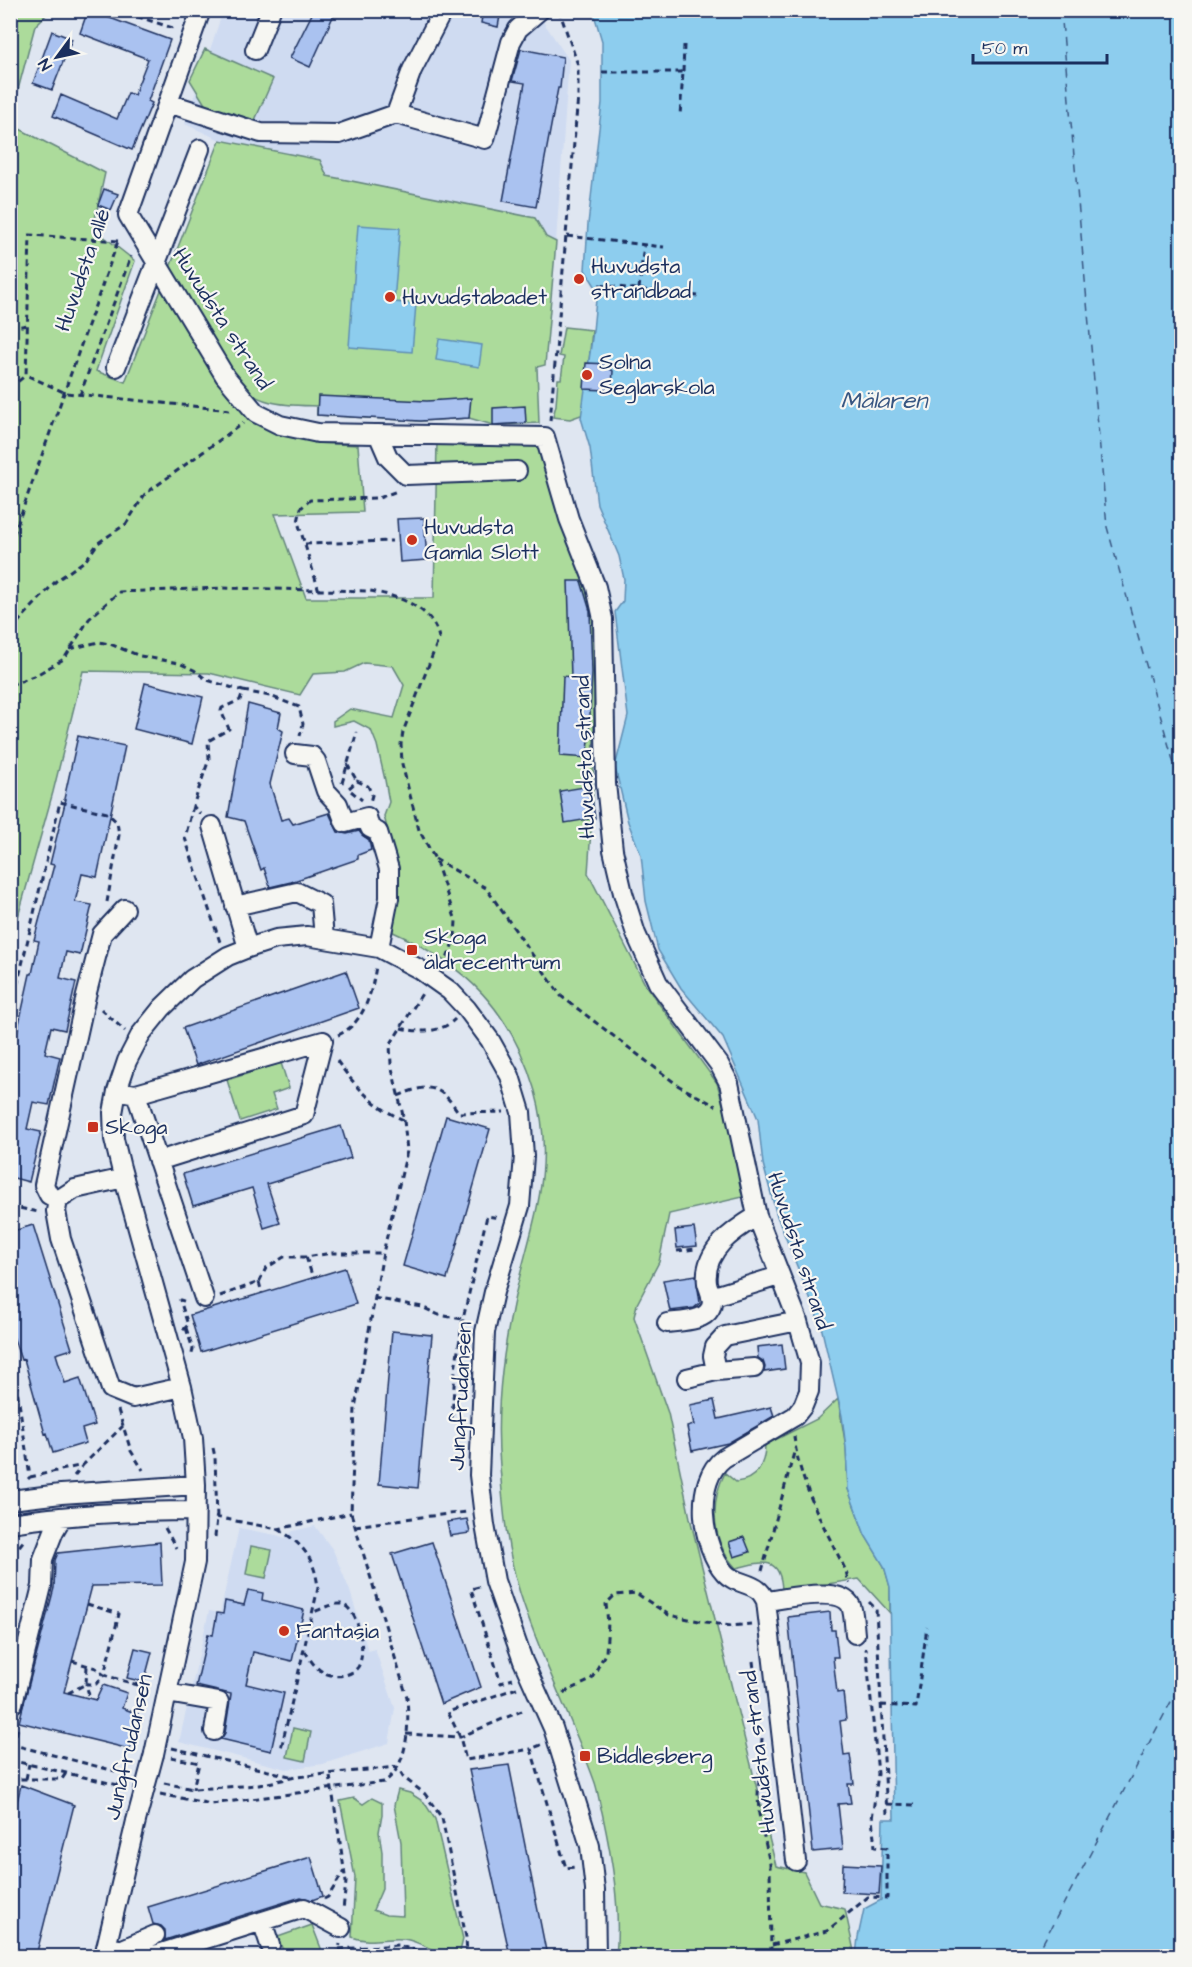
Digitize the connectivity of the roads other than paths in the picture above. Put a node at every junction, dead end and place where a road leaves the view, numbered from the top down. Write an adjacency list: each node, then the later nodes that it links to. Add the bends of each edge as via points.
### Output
1 (201, 10): 6 (street, Huvudsta allé)
2 (272, 10): 5 (street)
3 (540, 10): 7 (street, via 518,28 511,42 485,139)
4 (441, 14): 7 (street, via 412,70)
5 (255, 50)
6 (168, 103): 7 (street, via 261,134 339,134); 9 (street, Huvudsta allé)
7 (396, 114)
8 (200, 150): 10 (street)
9 (128, 215): 10 (street, Huvudsta strand)
10 (156, 263): 11 (street); 12 (street, Huvudsta strand, via 225,376 256,413 280,425 318,433)
11 (116, 367)
12 (378, 434): 13 (street, via 388,457 406,475); 26 (street, Huvudsta strand, via 545,437 569,519 596,587 603,619 606,784 613,850 623,893 654,974 729,1083)
13 (518, 471)
14 (296, 754): 20 (street, via 312,756 316,761 326,791 338,804 345,823 367,817 370,828 378,832 389,869 389,898)
15 (212, 826): 16 (street)
16 (235, 906): 18 (street, via 297,892 321,904); 19 (street)
17 (125, 909): 25 (street, via 102,934 86,996 44,1185)
18 (324, 938): 19 (street, Jungfrudansen, via 276,939); 20 (street, Jungfrudansen)
19 (248, 948): 21 (street, Jungfrudansen, via 192,979 162,1008 141,1034)
20 (379, 948): 52 (street, Jungfrudansen, via 418,969 467,1009 510,1076 521,1112 524,1156 520,1206 485,1332 479,1475 495,1581 523,1661 553,1728 590,1846)
21 (117, 1090): 22 (street); 24 (street, Jungfrudansen, via 114,1139)
22 (136, 1094): 23 (street); 23 (street, via 323,1041 304,1115)
23 (158, 1161): 29 (street)
24 (124, 1178): 25 (street, via 75,1189); 35 (street, Jungfrudansen)
25 (57, 1208): 35 (street, via 61,1239 111,1389 133,1398)
26 (758, 1216): 27 (street, Huvudsta strand); 28 (street, via 734,1230 716,1249 707,1281)
27 (779, 1276): 28 (street); 30 (street, Huvudsta strand)
28 (711, 1297): 31 (street, via 713,1303 702,1316)
29 (204, 1298)
30 (798, 1321): 33 (street, via 725,1336 715,1347); 41 (street, Huvudsta strand, via 810,1363 809,1391 803,1406 782,1425 716,1464 705,1491 703,1508 714,1556 732,1580)
31 (667, 1323)
32 (754, 1368): 33 (street)
33 (716, 1371): 34 (street)
34 (687, 1378)
35 (182, 1388): 36 (street, Jungfrudansen, via 194,1438)
36 (196, 1485): 37 (street); 38 (street, Jungfrudansen)
37 (10, 1500)
38 (196, 1511): 39 (street); 43 (street, Jungfrudansen, via 195,1562)
39 (62, 1517): 40 (street); 44 (street, via 43,1559 42,1586)
40 (10, 1524)
41 (762, 1595): 42 (street, Huvudsta strand, via 830,1593 844,1598 851,1606); 46 (street, Huvudsta strand)
42 (860, 1640)
43 (160, 1691): 45 (street, via 219,1702); 51 (street, Jungfrudansen, bridge, via 163,1752 136,1821)
44 (13, 1702)
45 (214, 1731)
46 (796, 1861)
47 (262, 1921): 48 (street, via 304,1908); 50 (street); 51 (street, via 154,1955)
48 (341, 1928)
49 (155, 1935): 51 (street)
50 (270, 1945)
51 (110, 1951)
52 (596, 1956)

